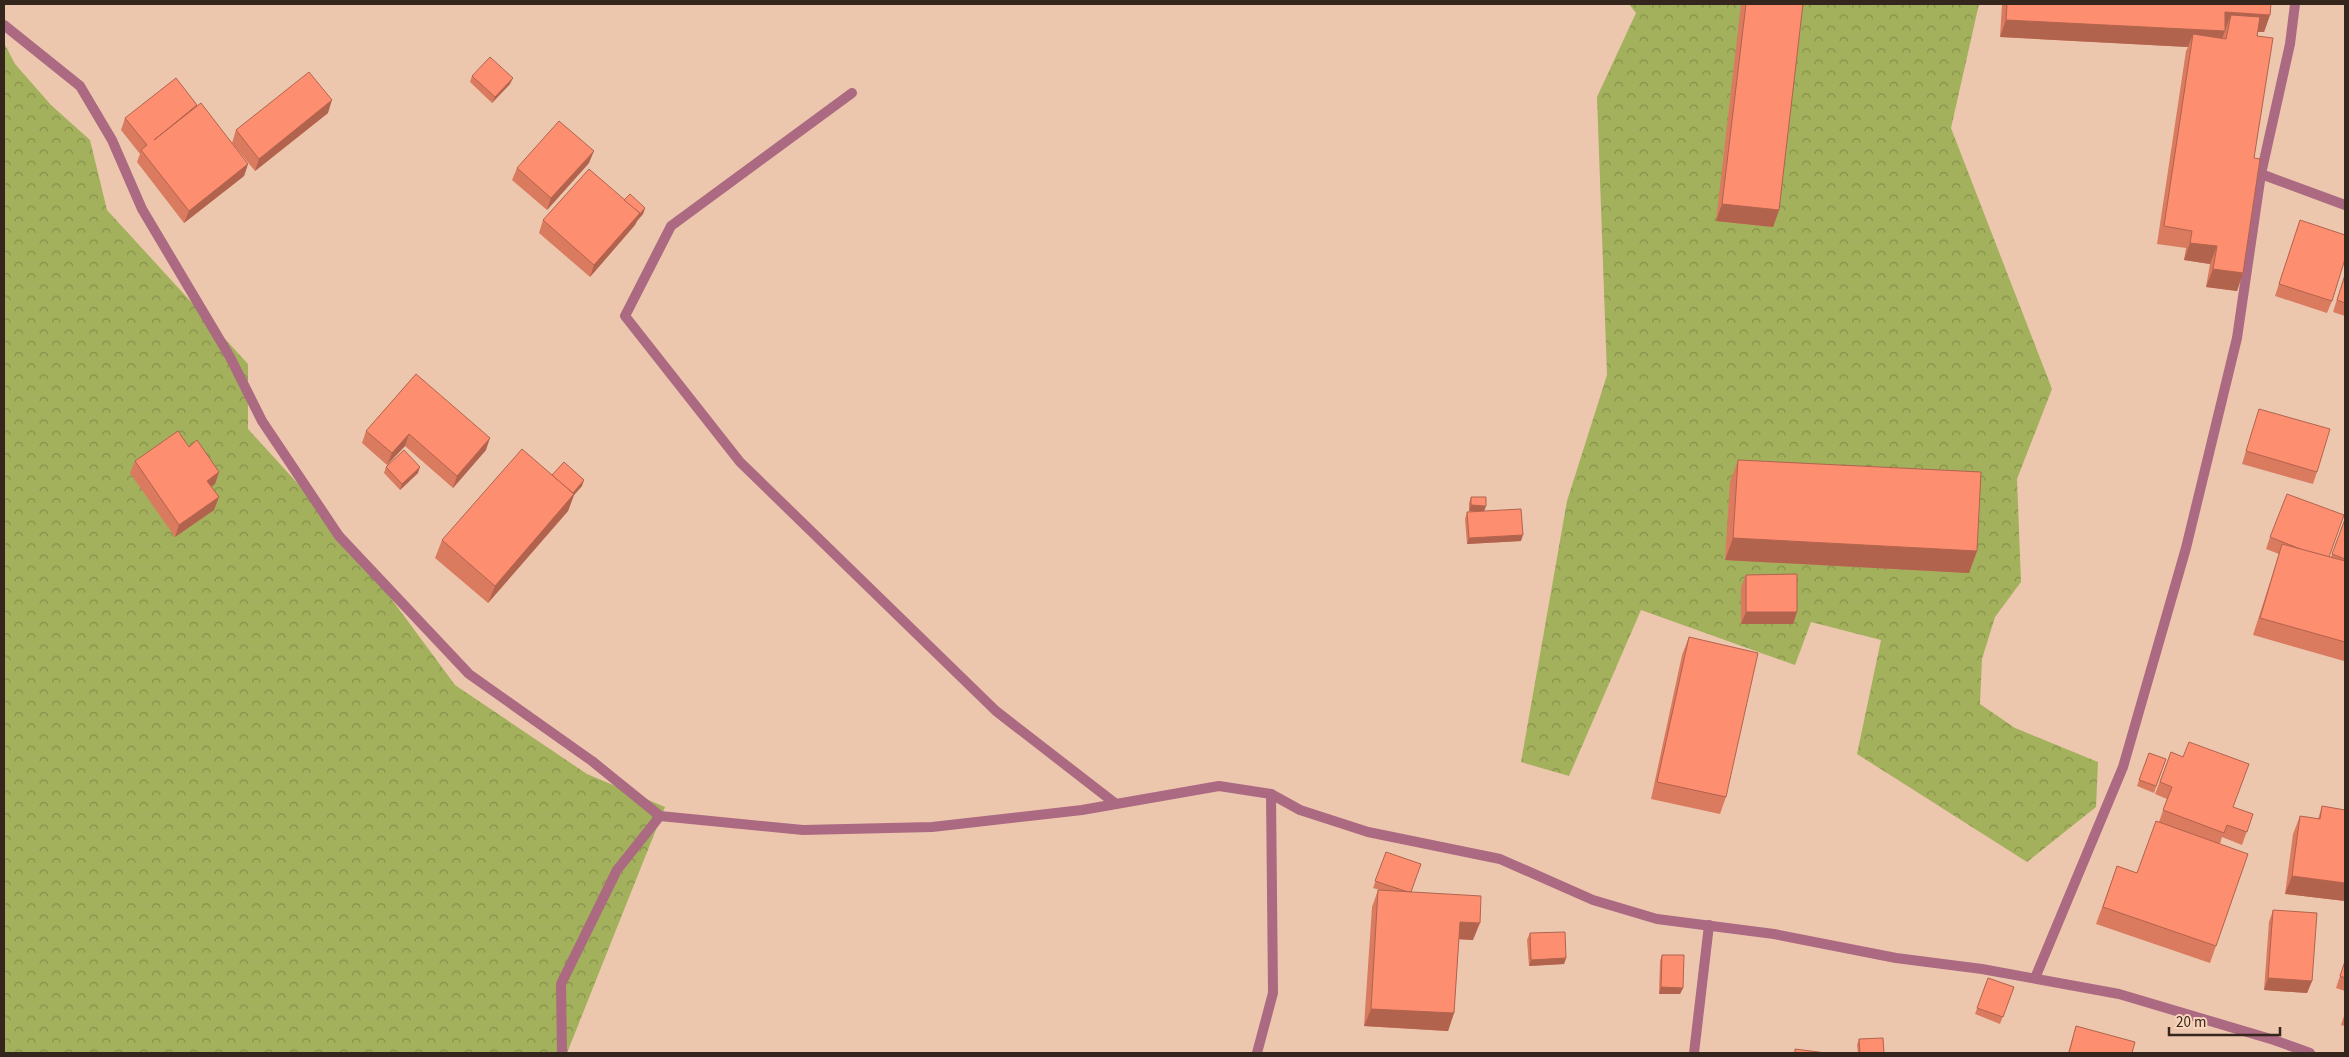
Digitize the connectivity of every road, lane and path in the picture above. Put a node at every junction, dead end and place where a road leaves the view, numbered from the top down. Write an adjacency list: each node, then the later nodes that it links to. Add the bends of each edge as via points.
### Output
1 (2296, 4): 4 (street)
2 (4, 25): 8 (street, via 80,86 112,140 142,209 230,357 262,421 339,536 469,674 592,761)
3 (852, 93): 7 (street, via 671,226 625,316 740,462 996,711)
4 (2261, 174): 5 (street); 10 (street, via 2237,338 2186,548 2124,767)
5 (2345, 205)
6 (1271, 794): 7 (street, via 1219,786); 9 (street, via 1300,810 1368,832 1500,859 1592,900 1657,919); 12 (street, via 1273,993)
7 (1116, 804): 8 (street, via 932,828 803,830)
8 (660, 816): 11 (street, via 617,870 561,984)
9 (1709, 926): 10 (street); 13 (street)
10 (2035, 978): 14 (street, via 2118,994)
11 (562, 1053)
12 (1258, 1053)
13 (1694, 1053)
14 (2310, 1053)

